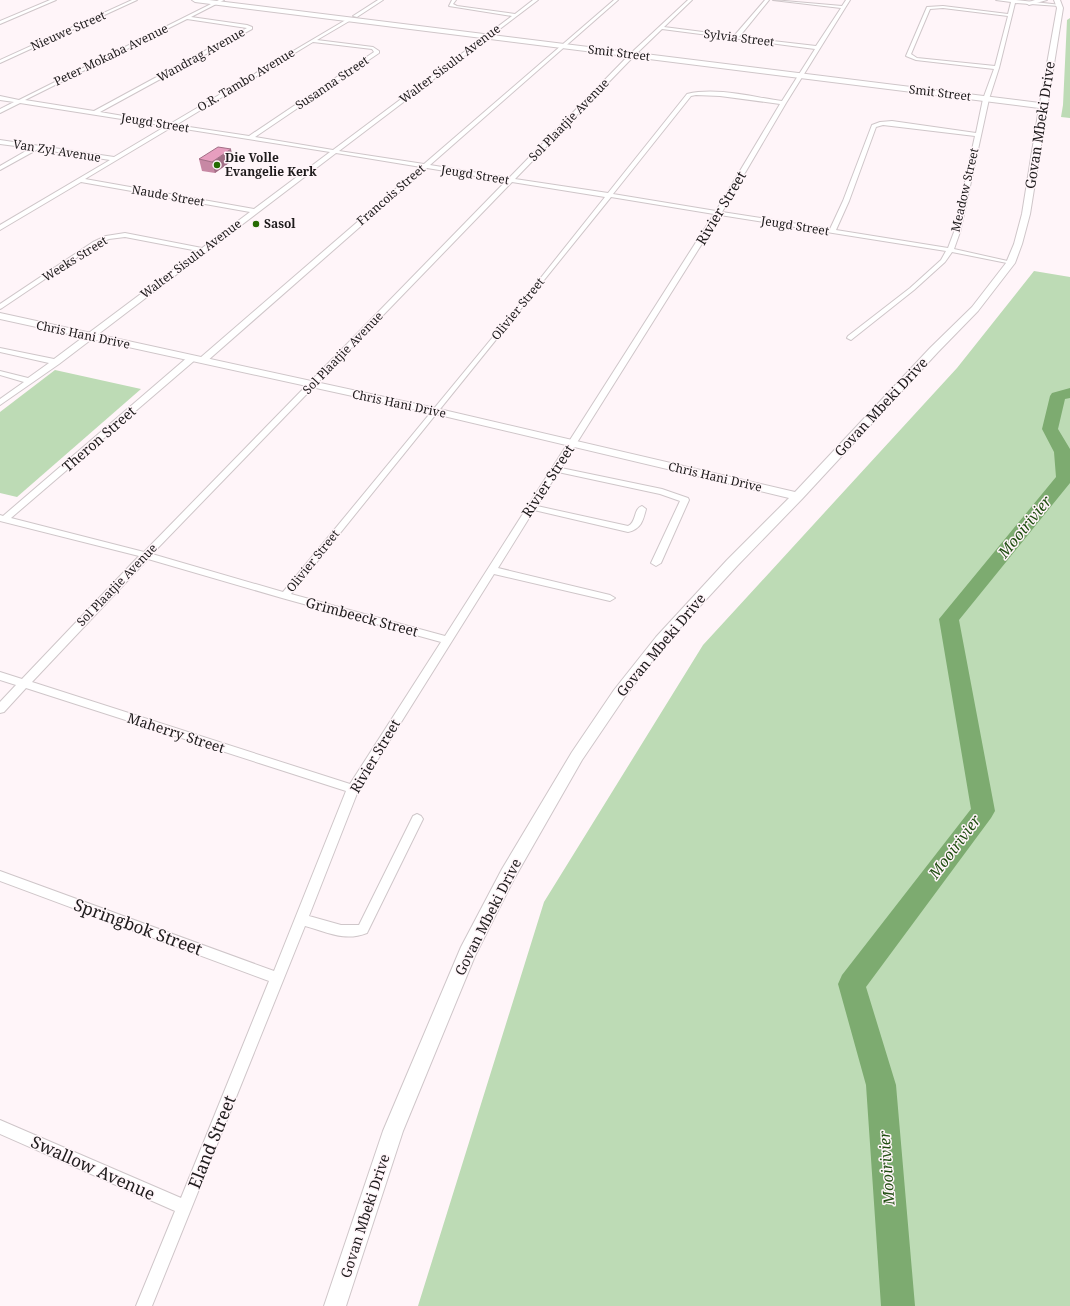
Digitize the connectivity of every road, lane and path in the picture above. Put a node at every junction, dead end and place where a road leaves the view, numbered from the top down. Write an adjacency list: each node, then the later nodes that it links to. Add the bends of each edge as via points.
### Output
1 (54, 0): 23 (street)
2 (136, 0): 31 (street, Nieuwe Street)
3 (195, 0): 14 (main road, Smit Street)
4 (381, 0): 22 (street, O.R. Tambo Avenue)
5 (454, 0): 19 (street, via 450,5)
6 (536, 0): 19 (street, Walter Sisulu Avenue)
7 (616, 0): 28 (street, Francois Street)
8 (690, 0): 24 (street, Sol Plaatjie Avenue)
9 (767, 0): 26 (street)
10 (775, 0): 18 (street)
11 (848, 0): 18 (street, Rivier Street)
12 (998, 0): 15 (street)
13 (1044, 0): 17 (main road)
14 (219, 1): 21 (street, Peter Mokaba Avenue); 22 (main road, Smit Street)
15 (1014, 1): 17 (street); 20 (street, Meadow Street)
16 (1055, 2): 17 (street); 38 (main road, Govan Mbeki Drive, via 1058,24)
17 (1029, 3)
18 (843, 7): 29 (street, Rivier Street)
19 (516, 14): 25 (street, Walter Sisulu Avenue)
20 (1010, 15): 32 (street, Meadow Street); 32 (street, via 928,8 908,56)
21 (186, 18): 36 (street, Peter Mokaba Avenue); 40 (street, Wandrag Avenue, via 250,27)
22 (352, 18): 25 (main road, Smit Street); 27 (street, O.R. Tambo Avenue)
23 (0, 23)
24 (660, 28): 26 (street, Sylvia Street); 30 (street, Sol Plaatjie Avenue)
25 (486, 37): 28 (main road, Smit Street); 46 (street, Walter Sisulu Avenue)
26 (735, 38): 29 (street, Sylvia Street)
27 (313, 41): 41 (street, O.R. Tambo Avenue); 43 (street, Susanna Street, via 373,48 377,52)
28 (562, 46): 30 (main road, Smit Street); 48 (street, Francois Street)
29 (818, 48): 33 (street, Rivier Street)
30 (632, 55): 33 (main road, Smit Street); 51 (street, Sol Plaatjie Avenue)
31 (0, 62)
32 (997, 68): 35 (street, Meadow Street)
33 (800, 76): 35 (main road, Smit Street); 37 (street, Rivier Street)
34 (0, 98): 36 (street, Jeugd Street)
35 (986, 99): 38 (main road, Smit Street); 42 (street, Meadow Street)
36 (18, 101): 39 (street, Peter Mokaba Avenue); 40 (street, Jeugd Street)
37 (783, 103): 52 (street, Olivier Street, via 691,94); 54 (street, Rivier Street)
38 (1042, 106): 59 (main road, Govan Mbeki Drive, via 1026,214)
39 (0, 110)
40 (94, 113): 41 (street, Jeugd Street)
41 (171, 125): 43 (street, Jeugd Street); 47 (street, O.R. Tambo Avenue)
42 (978, 135): 56 (street, via 892,123 876,124); 58 (street, Meadow Street, via 957,232)
43 (250, 138): 46 (street, Jeugd Street)
44 (0, 142): 45 (street, Van Zyl Avenue)
45 (36, 148): 47 (street, Van Zyl Avenue); 49 (street)
46 (333, 152): 48 (street, Jeugd Street); 53 (street, Walter Sisulu Avenue)
47 (114, 160): 50 (street, O.R. Tambo Avenue)
48 (423, 167): 51 (street, Jeugd Street); 65 (street, Francois Street)
49 (0, 168)
50 (80, 180): 53 (street, Naude Street); 55 (street, O.R. Tambo Avenue)
51 (511, 180): 52 (street, Jeugd Street); 69 (street, Sol Plaatjie Avenue)
52 (609, 196): 54 (street, Jeugd Street); 71 (street, Olivier Street)
53 (255, 211): 57 (street, Walter Sisulu Avenue)
54 (718, 213): 56 (street, Jeugd Street); 72 (street, Rivier Street)
55 (0, 228)
56 (832, 232): 58 (street, Jeugd Street)
57 (204, 250): 60 (street, Weeks Street, via 125,235 108,237 95,243); 62 (street, Walter Sisulu Avenue)
58 (950, 250): 59 (street, Jeugd Street); 63 (street, Meadow Street, via 943,261 912,289)
59 (1010, 263): 74 (main road, Govan Mbeki Drive, via 975,309)
60 (0, 307)
61 (0, 316): 62 (main road, Chris Hani Drive)
62 (90, 336): 65 (main road, Chris Hani Drive); 66 (street, Walter Sisulu Avenue)
63 (851, 338)
64 (0, 350): 66 (street)
65 (198, 359): 69 (main road, Chris Hani Drive); 77 (street, Theron Street)
66 (56, 362): 68 (street, Walter Sisulu Avenue)
67 (0, 374): 68 (street)
68 (30, 381): 70 (street, Walter Sisulu Avenue)
69 (312, 385): 71 (main road, Chris Hani Drive); 78 (street, Sol Plaatjie Avenue)
70 (1, 401)
71 (435, 411): 72 (main road, Chris Hani Drive); 81 (street, Olivier Street)
72 (572, 443): 73 (street, Rivier Street); 74 (main road, Chris Hani Drive)
73 (555, 469): 75 (street, Rivier Street); 79 (street, via 679,496 684,500)
74 (798, 496): 95 (main road, Govan Mbeki Drive, via 661,640 619,694 541,816 467,953 440,1017 393,1131)
75 (531, 507): 76 (street, via 628,529 635,527); 80 (street, Rivier Street)
76 (642, 509)
77 (3, 519): 78 (street, Grimbeeck Street)
78 (146, 555): 81 (street, Grimbeeck Street); 85 (street, Sol Plaatjie Avenue)
79 (656, 563)
80 (492, 570): 82 (street); 83 (street, Rivier Street)
81 (285, 596): 83 (street, Grimbeeck Street)
82 (610, 598)
83 (447, 640): 87 (street, Rivier Street)
84 (0, 676): 85 (street, Maherry Street)
85 (24, 684): 86 (street, Sol Plaatjie Avenue); 87 (street, Maherry Street)
86 (0, 709)
87 (353, 789): 90 (street, Rivier Street)
88 (418, 819): 90 (street, via 363,929 346,932)
89 (0, 876): 91 (street, Springbok Street)
90 (302, 918): 91 (street, Rivier Street)
91 (277, 978): 93 (street, Eland Street)
92 (0, 1127): 93 (street, Swallow Avenue)
93 (185, 1208): 94 (street, Eland Street)
94 (144, 1306)
95 (335, 1306)

